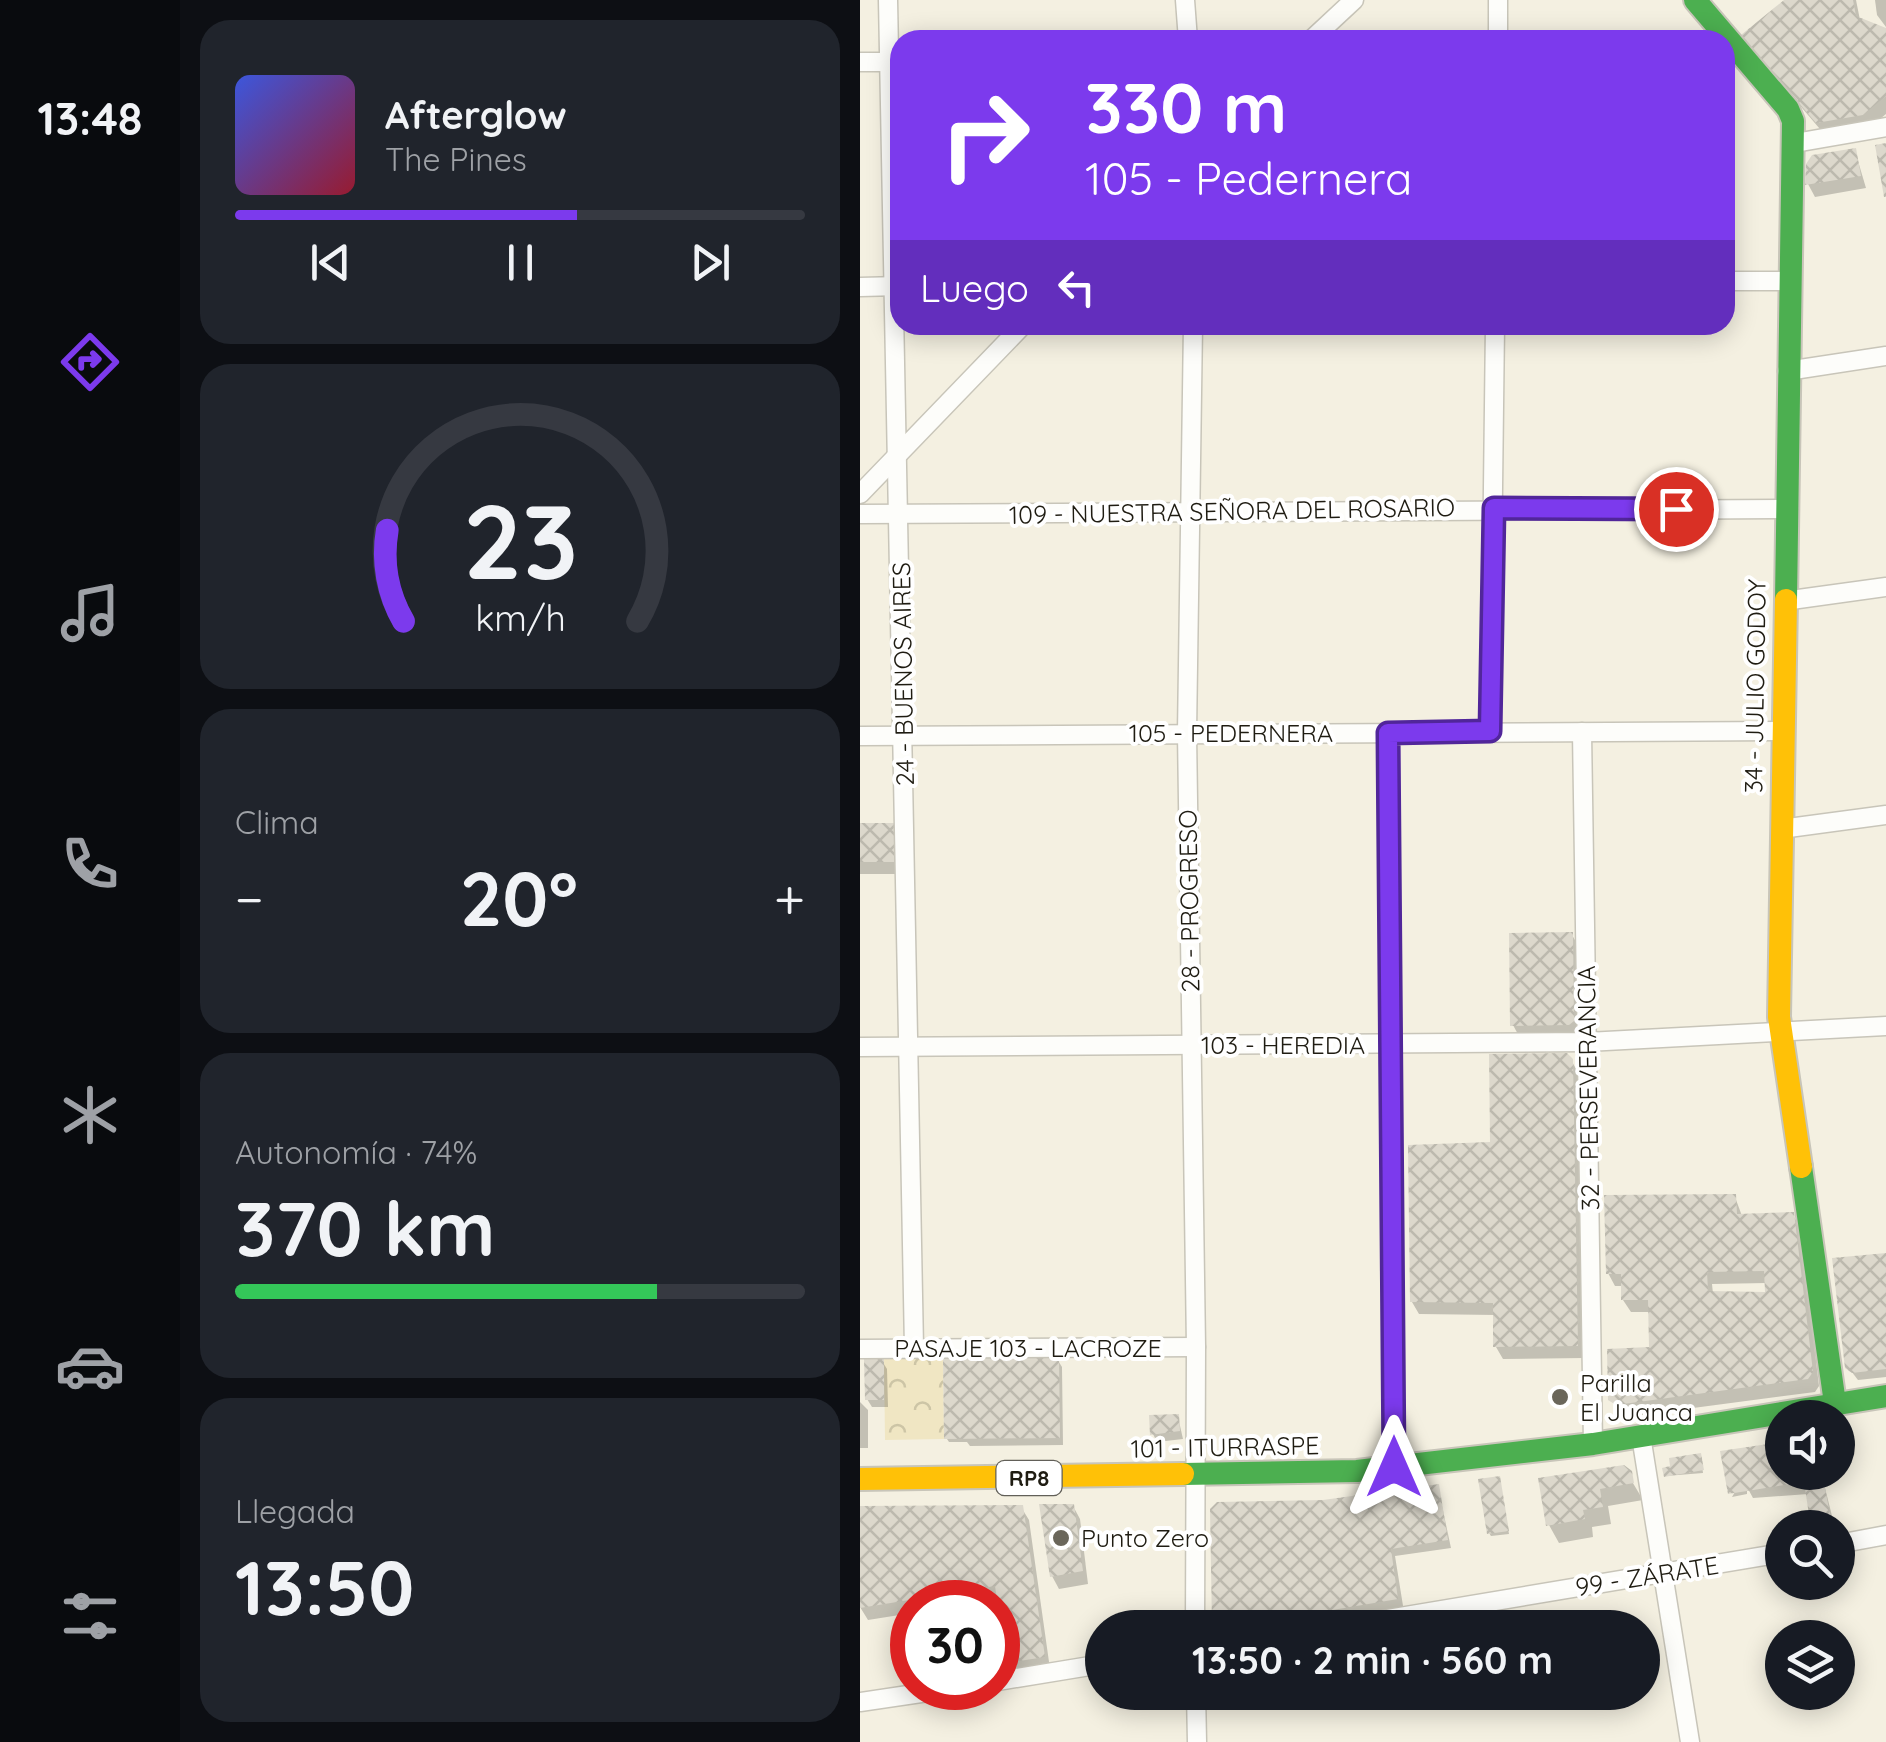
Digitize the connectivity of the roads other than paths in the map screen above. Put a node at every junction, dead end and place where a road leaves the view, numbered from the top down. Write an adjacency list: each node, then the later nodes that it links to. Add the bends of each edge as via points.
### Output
1 (888, 0): 6 (street, 24 - BUENOS AIRES)
2 (1185, 0): 7 (street)
3 (1354, 0): 8 (street)
4 (1498, 0): 9 (street)
5 (1695, 0): 10 (street, 34 - JULIO GODOY)
6 (890, 30)
7 (1187, 30)
8 (1322, 30)
9 (1498, 30)
10 (1716, 30)
11 (1735, 58): 15 (street, 34 - JULIO GODOY, via 1788,110)
12 (860, 62): 13 (street)
13 (890, 62)
14 (1886, 128): 15 (street)
15 (1794, 143): 17 (street, 34 - JULIO GODOY)
16 (1735, 281): 17 (street)
17 (1789, 281): 25 (street, 34 - JULIO GODOY)
18 (890, 286): 19 (street)
19 (860, 287)
20 (897, 335): 26 (street, 24 - BUENOS AIRES)
21 (1013, 335): 26 (street)
22 (1193, 335): 30 (street, 28 - PROGRESO)
23 (1495, 335): 28 (street)
24 (1886, 356): 25 (street)
25 (1787, 371): 29 (street, 34 - JULIO GODOY)
26 (897, 456): 27 (street); 32 (street, 24 - BUENOS AIRES)
27 (860, 494)
28 (1494, 508): 29 (street, 109 - NUESTRA SEÑORA DEL ROSARIO); 30 (street, 109 - NUESTRA SEÑORA DEL ROSARIO); 35 (street)
29 (1785, 509): 34 (street, 34 - JULIO GODOY)
30 (1190, 513): 32 (street, 109 - NUESTRA SEÑORA DEL ROSARIO); 38 (street, 28 - PROGRESO)
31 (860, 514): 32 (street, 109 - NUESTRA SEÑORA DEL ROSARIO)
32 (900, 514): 41 (street, 24 - BUENOS AIRES)
33 (1886, 587): 34 (street)
34 (1784, 602): 36 (street, 34 - JULIO GODOY)
35 (1490, 731): 37 (street, 105 - PEDERNERA); 39 (street, 105 - PEDERNERA)
36 (1783, 731): 37 (street, 105 - PEDERNERA); 43 (street, 34 - JULIO GODOY)
37 (1582, 732): 46 (street, 32 - PERSEVERANCIA)
38 (1187, 733): 39 (street, 105 - PEDERNERA); 41 (street, 105 - PEDERNERA); 49 (street, 28 - PROGRESO)
39 (1388, 733): 47 (street)
40 (860, 736): 41 (street, 105 - PEDERNERA)
41 (904, 736): 48 (street, 24 - BUENOS AIRES)
42 (1886, 815): 43 (street)
43 (1781, 829): 45 (street, 34 - JULIO GODOY)
44 (1886, 1026): 45 (street, 103 - HEREDIA)
45 (1781, 1034): 46 (street, 103 - HEREDIA); 55 (street, 34 - JULIO GODOY)
46 (1587, 1042): 47 (street, 103 - HEREDIA); 59 (street, 32 - PERSEVERANCIA)
47 (1391, 1045): 49 (street, 103 - HEREDIA); 60 (street)
48 (909, 1046): 49 (street, 103 - HEREDIA); 50 (street, 103 - HEREDIA); 53 (street, 24 - BUENOS AIRES)
49 (1190, 1046): 51 (street, 28 - PROGRESO)
50 (860, 1047)
51 (1196, 1347): 53 (street, PASAJE 103 - LACROZE); 61 (street, 28 - PROGRESO)
52 (860, 1348): 53 (street, PASAJE 103 - LACROZE)
53 (914, 1348)
54 (1886, 1396): 56 (street, 101 - ITURRASPE / RP8)
55 (1835, 1400)
56 (1855, 1400)
57 (1765, 1415): 58 (street, 101 - ITURRASPE / RP8)
58 (1641, 1436): 59 (street, 101 - ITURRASPE / RP8); 66 (street)
59 (1593, 1444): 60 (street, 101 - ITURRASPE / RP8)
60 (1394, 1467): 61 (street, 101 - ITURRASPE / RP8)
61 (1198, 1476): 62 (street, 101 - ITURRASPE / RP8); 67 (street, 28 - PROGRESO)
62 (860, 1479)
63 (1886, 1536): 64 (street)
64 (1855, 1541)
65 (1765, 1557): 66 (street, 99 - ZÁRATE)
66 (1662, 1574): 68 (street, 99 - ZÁRATE); 75 (street)
67 (1196, 1610)
68 (1443, 1610)
69 (1085, 1667): 70 (street)
70 (1020, 1677)
71 (890, 1698): 72 (street)
72 (860, 1702)
73 (1196, 1710): 74 (street)
74 (1197, 1742)
75 (1690, 1742)

